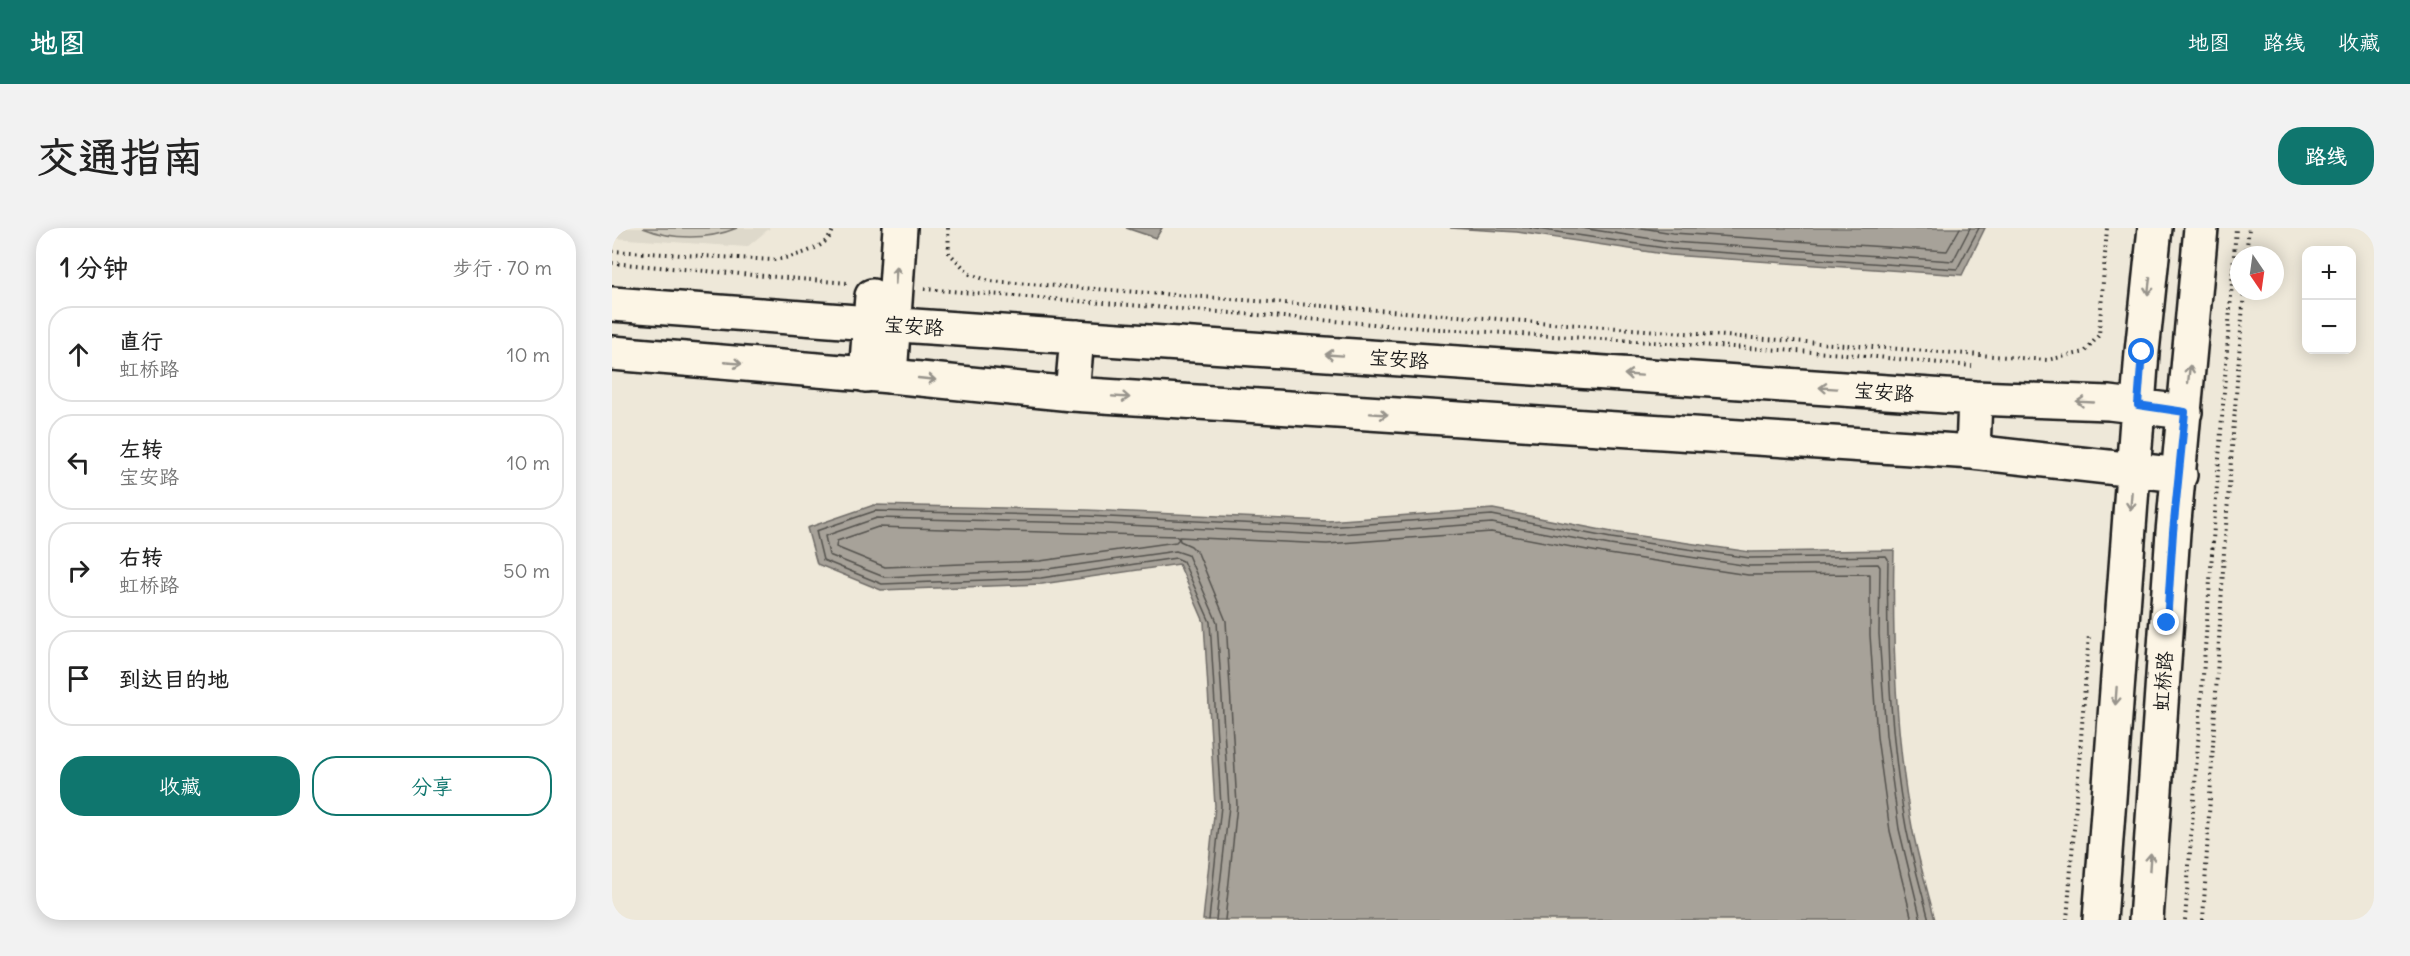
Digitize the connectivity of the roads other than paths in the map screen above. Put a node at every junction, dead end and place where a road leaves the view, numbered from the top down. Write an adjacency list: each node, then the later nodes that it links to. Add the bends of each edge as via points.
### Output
1 (877, 228): 5 (main road)
2 (900, 228): 5 (main road, one-way to 2)
3 (2154, 238): 4 (main road); 15 (main road, one-way to 15)
4 (2200, 240): 16 (main road, 虹桥路, one-way to 4)
5 (884, 286): 8 (main road)
6 (612, 304): 7 (main road, 宝安路)
7 (693, 310): 8 (main road, 宝安路); 11 (main road)
8 (881, 324): 9 (main road, 宝安路); 12 (main road)
9 (1077, 337): 13 (main road); 14 (main road, 宝安路, one-way to 9)
10 (612, 353): 11 (main road)
11 (688, 359): 12 (main road, one-way to 12)
12 (878, 375): 13 (main road, one-way to 13)
13 (1072, 394): 17 (main road, one-way to 17)
14 (1975, 398): 15 (main road, 宝安路, one-way to 14); 17 (main road)
15 (2138, 405): 16 (main road, 宝安路); 18 (main road)
16 (2185, 412): 19 (main road, 虹桥路)
17 (1973, 452): 18 (main road)
18 (2133, 470): 19 (main road); 20 (main road, one-way to 20)
19 (2180, 475): 21 (main road, 虹桥路)
20 (2122, 620): 21 (main road); 22 (main road, one-way to 22)
21 (2167, 623): 23 (main road, 虹桥路, one-way to 21)
22 (2100, 920)
23 (2146, 920)

